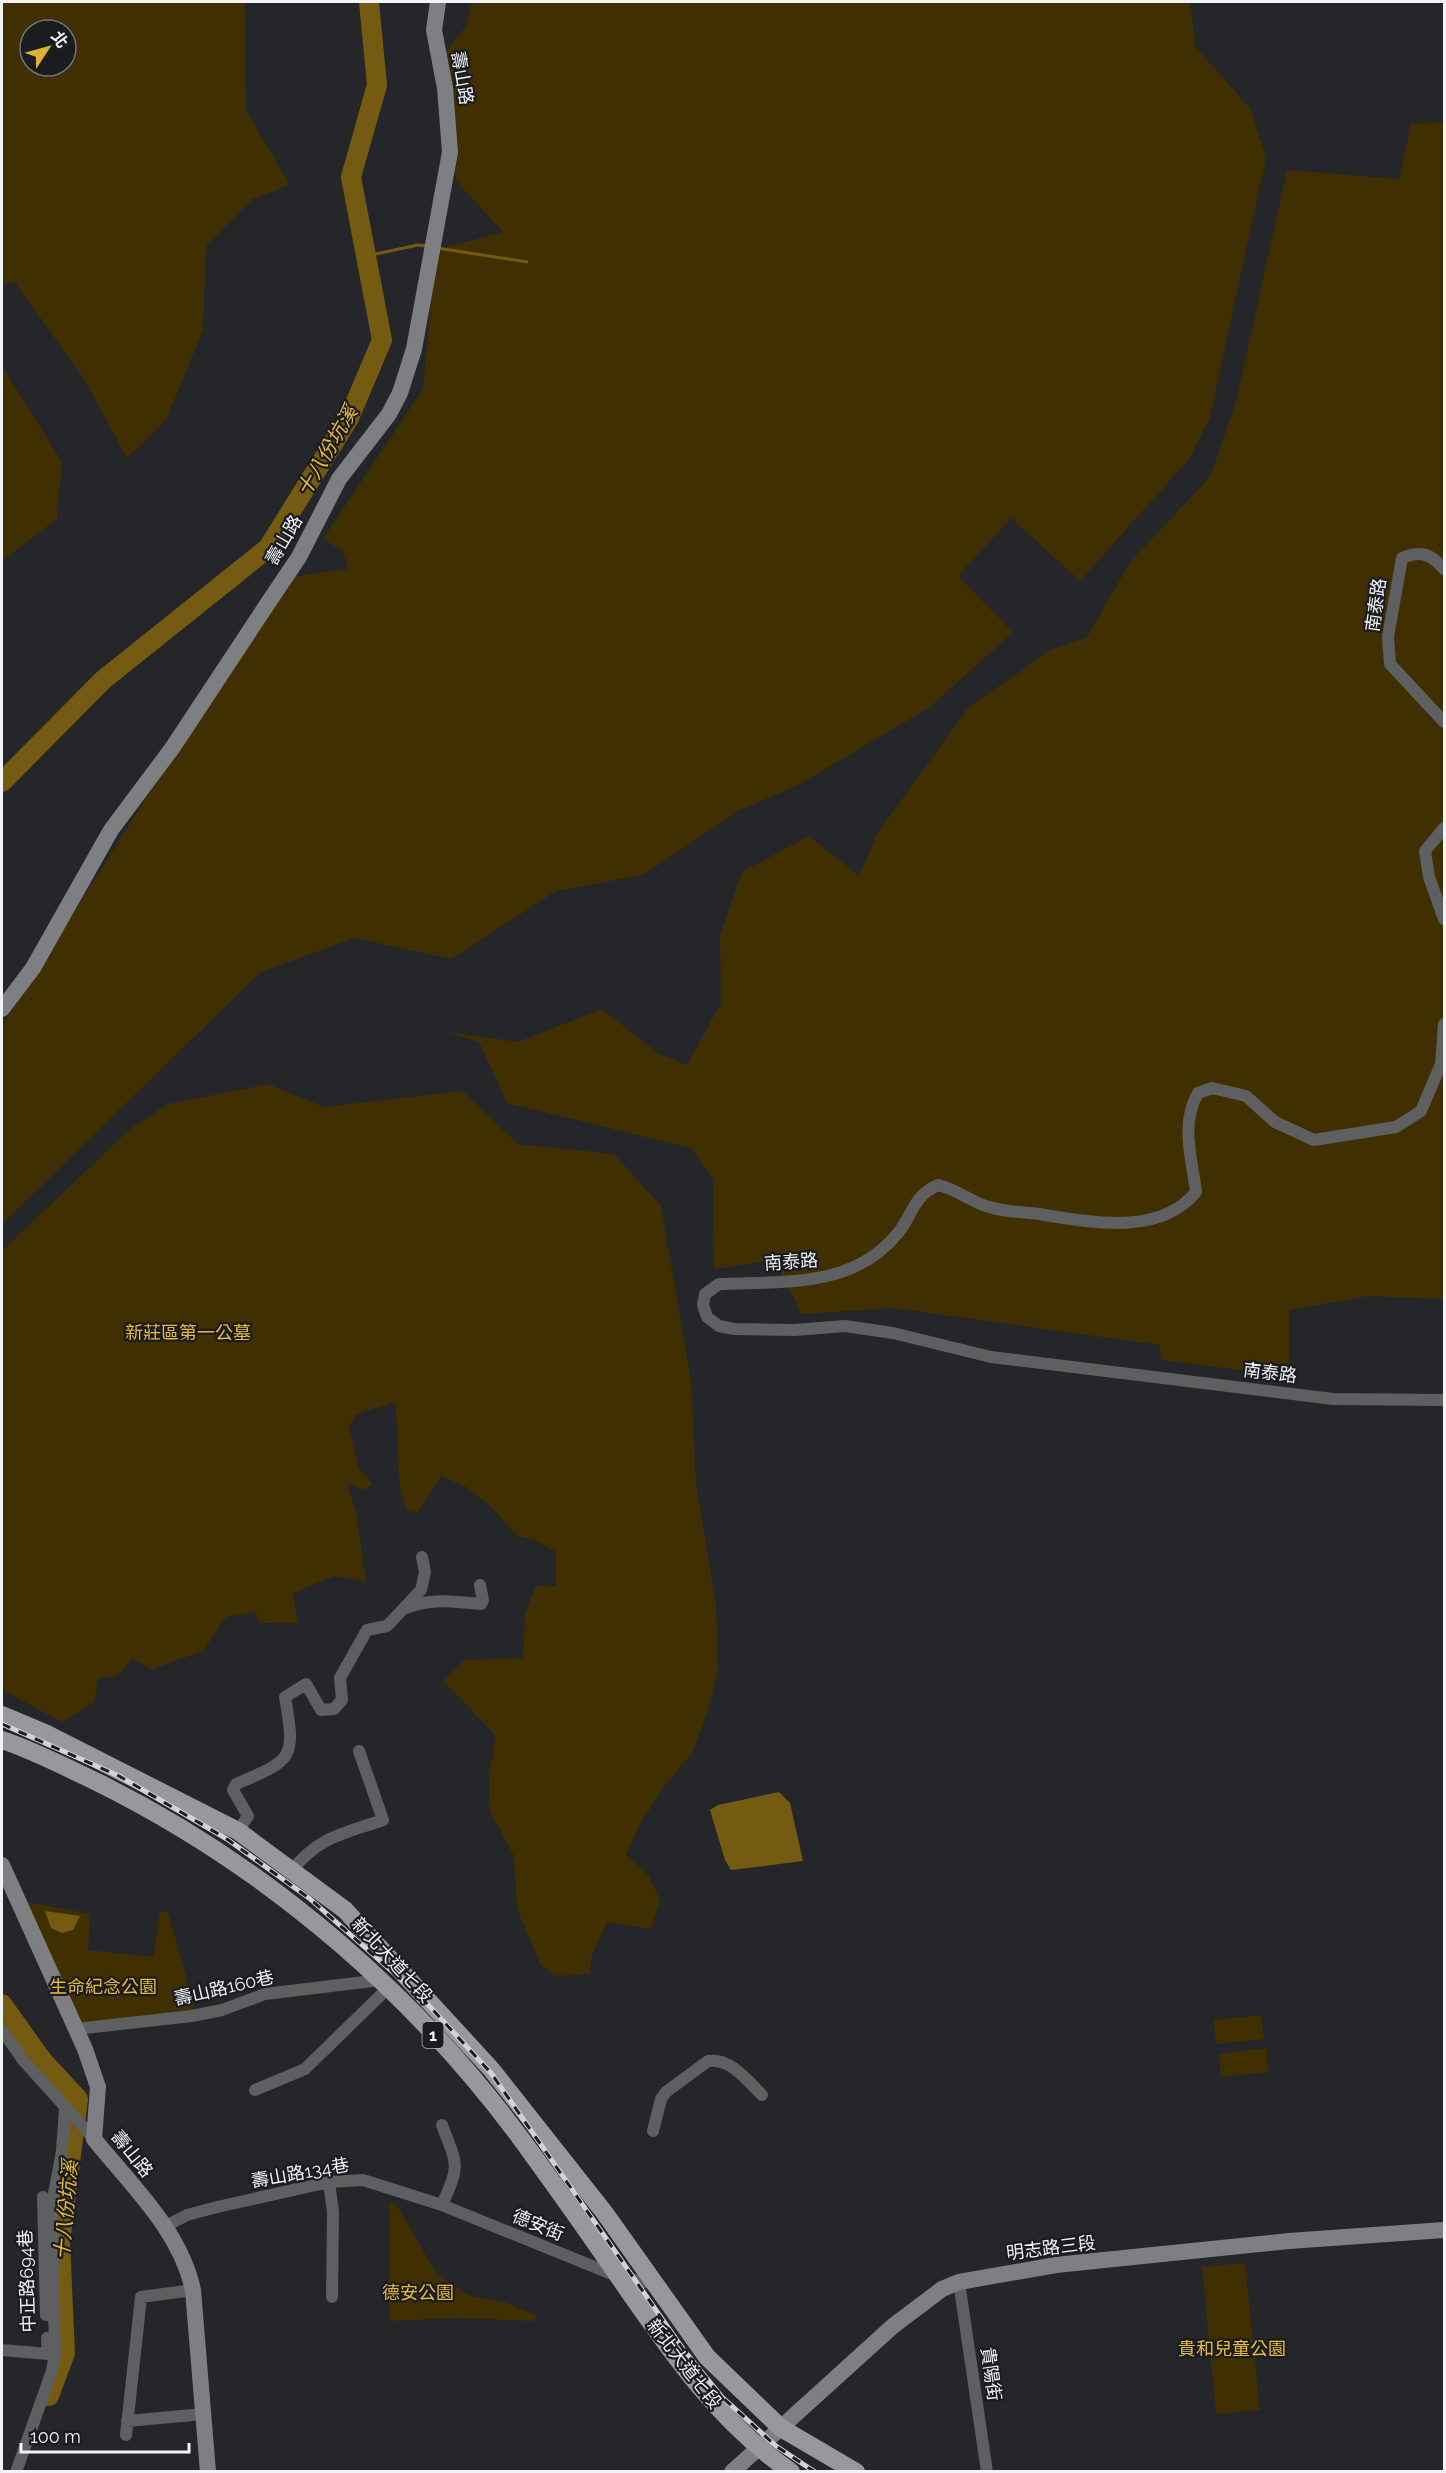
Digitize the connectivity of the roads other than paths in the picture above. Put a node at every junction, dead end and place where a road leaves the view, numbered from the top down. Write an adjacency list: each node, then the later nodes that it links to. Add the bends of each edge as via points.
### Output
1 (438, 2): 6 (street, 壽山路, via 434,30 445,88 450,152 414,349 400,393 389,414 339,479 298,557 173,747 111,830 33,968)
2 (1444, 568): 3 (street, 南泰路, via 1434,557 1420,552 1402,558 1388,637 1389,664)
3 (1444, 722)
4 (1444, 828): 5 (street, via 1425,851 1429,878)
5 (1444, 919)
6 (2, 1009)
7 (1444, 1024): 8 (street, 南泰路, via 1441,1064 1421,1111 1396,1126 1314,1140 1275,1122 1246,1096 1212,1088 1198,1093 1190,1107 1187,1129 1196,1192 1178,1211 1108,1224 988,1207 958,1190 938,1185 924,1192 898,1233 846,1272 822,1280 719,1284 705,1294 703,1305 707,1317 719,1326 734,1329 845,1326 893,1333 991,1357 1062,1366 1333,1399)
8 (1444, 1400)
9 (422, 1557): 11 (street, via 425,1572 421,1590)
10 (480, 1585): 11 (street, via 481,1604 422,1601)
11 (402, 1610): 15 (street, via 387,1626 367,1630 340,1678 342,1700 334,1709 321,1710 306,1684 285,1697 291,1732 288,1755 278,1766 236,1784 233,1790 248,1816)
12 (2, 1715): 15 (main road, 新北大道七段 / 1)
13 (2, 1740): 18 (main road, 新北大道七段 / 1, via 32,1750 138,1803 234,1862 309,1918)
14 (359, 1751): 17 (street, via 383,1820 324,1840 307,1851)
15 (238, 1831): 17 (main road, 新北大道七段 / 1)
16 (2, 1865): 19 (street, 壽山路)
17 (292, 1870): 34 (main road, 新北大道七段 / 1, via 345,1910 491,2069)
18 (385, 1984): 19 (street, 壽山路160巷, via 265,1995 192,2016); 21 (street, via 305,2069); 32 (main road, 新北大道七段 / 1, via 477,2083)
19 (76, 2029): 26 (street, 壽山路, via 98,2087)
20 (2, 2030): 23 (street)
21 (255, 2090)
22 (762, 2095): 25 (street, via 731,2065 708,2061 666,2092)
23 (66, 2109): 26 (street); 43 (street, via 52,2204 56,2354)
24 (442, 2125): 29 (street, via 456,2171)
25 (653, 2131)
26 (92, 2136): 30 (street, 壽山路)
27 (329, 2182): 29 (street, 壽山路134巷, via 363,2180); 30 (street, 壽山路134巷, via 187,2215); 36 (street)
28 (43, 2197): 37 (street, 中正路694巷, via 48,2354)
29 (442, 2205): 32 (street, 德安街)
30 (164, 2227): 35 (street, 壽山路, via 179,2247)
31 (1444, 2230): 33 (street, 明志路三段, via 1111,2260)
32 (620, 2277): 34 (street, 德安街); 42 (main road, 新北大道七段 / 1, via 700,2390)
33 (959, 2282): 40 (street, 明志路三段, via 942,2289 893,2326); 48 (street, 貴陽街)
34 (656, 2284): 40 (main road, 新北大道七段 / 1, via 708,2357)
35 (193, 2290): 38 (street, 壽山路); 39 (street, via 141,2297)
36 (333, 2297)
37 (2, 2350)
38 (204, 2414): 39 (street); 44 (street, 壽山路)
39 (127, 2421): 41 (street)
40 (781, 2428): 42 (street, 明志路三段); 47 (main road, 1)
41 (126, 2435)
42 (758, 2449): 45 (street, 明志路三段); 46 (main road, 1)
43 (16, 2472)
44 (208, 2472)
45 (732, 2472)
46 (792, 2472)
47 (856, 2472)
48 (987, 2472)

